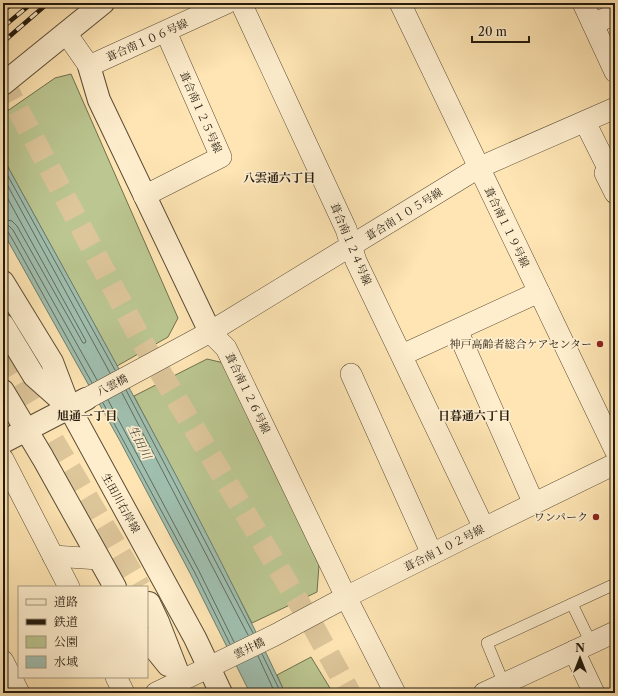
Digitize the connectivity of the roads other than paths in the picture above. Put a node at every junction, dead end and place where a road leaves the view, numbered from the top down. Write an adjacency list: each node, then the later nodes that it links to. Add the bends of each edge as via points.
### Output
1 (103, 3): 9 (street)
2 (227, 3): 8 (street, 葺合南１０６号線)
3 (241, 3): 19 (street, 葺合南１２４号線)
4 (400, 3): 15 (street, 葺合南１１９号線)
5 (582, 3): 7 (street)
6 (615, 14): 7 (street)
7 (593, 24): 11 (street)
8 (166, 32): 10 (street, 葺合南１０６号線); 18 (street, 葺合南１２５号線, via 221,157)
9 (66, 33): 10 (street, 葺合南１２６号線); 12 (street)
10 (89, 66): 18 (street, 葺合南１２６号線, via 99,100)
11 (615, 72)
12 (3, 84)
13 (615, 108): 14 (street, 葺合南１０５号線)
14 (585, 122): 15 (street, 葺合南１０５号線); 16 (street)
15 (478, 168): 19 (street, 葺合南１０５号線); 21 (street, 葺合南１１９号線)
16 (612, 170): 17 (street, via 605,173)
17 (615, 193)
18 (144, 196): 24 (street, 葺合南１２６号線)
19 (352, 246): 24 (street, 葺合南１０５号線); 25 (street, 葺合南１２４号線, via 356,261)
20 (3, 282): 29 (street)
21 (539, 292): 23 (street); 32 (street, 葺合南１１９号線)
22 (3, 325): 29 (street, 生田川右岸線, via 34,376)
23 (457, 330): 25 (street); 35 (street)
24 (210, 332): 26 (street, 葺合南１０５号線); 43 (street, 葺合南１２６号線, via 226,348)
25 (402, 355): 36 (street, 葺合南１２４号線)
26 (138, 371): 29 (street, 八雲橋)
27 (351, 374): 37 (street)
28 (3, 391): 30 (street)
29 (77, 403): 30 (street); 51 (street, 生田川右岸線, via 195,638)
30 (26, 430): 31 (street); 39 (street)
31 (3, 442)
32 (615, 450)
33 (3, 459): 38 (street)
34 (615, 464): 35 (street, 葺合南１０２号線)
35 (534, 504): 36 (street, 葺合南１０２号線)
36 (484, 528): 37 (street, 葺合南１０２号線)
37 (432, 554): 43 (street, 葺合南１０２号線)
38 (52, 556): 39 (street); 41 (street)
39 (99, 559): 42 (street)
40 (615, 584): 45 (lane)
41 (68, 586)
42 (114, 586)
43 (346, 597): 47 (street, 葺合南１０２号線); 59 (street, 葺合南１２６号線)
44 (149, 603): 54 (street)
45 (572, 604): 49 (lane); 53 (lane, via 487,643)
46 (615, 632): 49 (street)
47 (275, 635): 51 (street, 雲井橋)
48 (148, 640): 54 (street)
49 (582, 647): 53 (street); 61 (street)
50 (3, 661): 55 (street)
51 (215, 664): 54 (street, 雲井橋); 58 (street, 生田川右岸線)
52 (116, 678): 56 (street)
53 (504, 684): 60 (street)
54 (184, 687): 57 (street, 雲井橋)
55 (19, 693)
56 (124, 693)
57 (156, 693)
58 (221, 693)
59 (395, 693)
60 (484, 693)
61 (594, 693)

